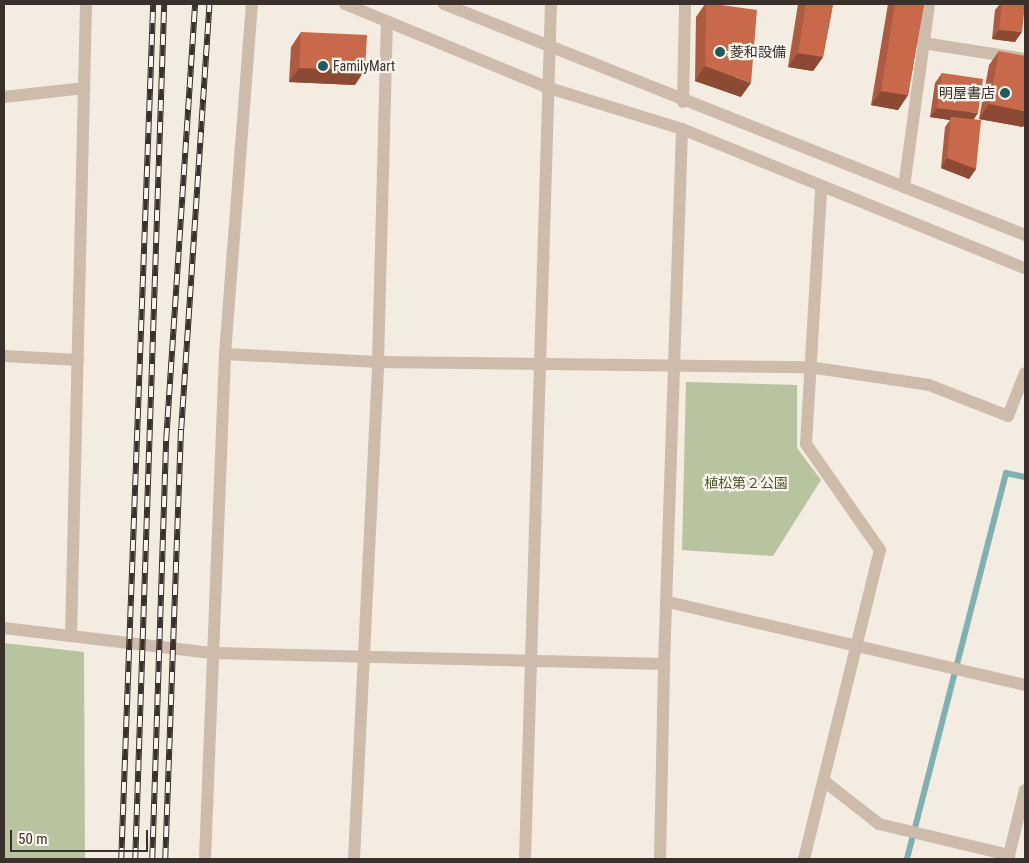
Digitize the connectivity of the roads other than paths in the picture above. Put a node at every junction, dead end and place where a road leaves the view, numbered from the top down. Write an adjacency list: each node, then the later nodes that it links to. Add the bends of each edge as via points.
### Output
1 (86, 4): 12 (street)
2 (252, 4): 21 (street)
3 (346, 4): 8 (street)
4 (444, 4): 9 (street)
5 (550, 4): 9 (street)
6 (685, 4): 15 (street)
7 (929, 4): 10 (street)
8 (387, 21): 13 (street); 24 (street)
9 (549, 42): 13 (street); 15 (street)
10 (923, 43): 11 (street); 17 (street)
11 (1025, 60)
12 (84, 88): 14 (street); 23 (street)
13 (549, 88): 16 (street); 25 (street)
14 (4, 97)
15 (684, 102): 17 (street)
16 (682, 129): 18 (street); 26 (street)
17 (904, 187): 19 (street)
18 (821, 188): 20 (street); 27 (street)
19 (1025, 235)
20 (1025, 268)
21 (225, 354): 24 (street); 33 (street)
22 (4, 356): 23 (street)
23 (78, 360): 31 (street)
24 (378, 362): 25 (street); 34 (street)
25 (540, 365): 26 (street); 35 (street)
26 (675, 365): 27 (street); 29 (street)
27 (809, 367): 28 (street, via 929,385 1008,416); 32 (street, via 806,444 880,550)
28 (1025, 373)
29 (668, 602): 32 (street); 36 (street)
30 (4, 628): 31 (street)
31 (71, 636): 33 (street)
32 (859, 644): 37 (street); 38 (street)
33 (212, 653): 34 (street); 41 (street)
34 (361, 654): 35 (street); 42 (street)
35 (532, 659): 36 (street); 43 (street)
36 (664, 664): 44 (street)
37 (1025, 685)
38 (824, 781): 40 (street, via 879,824); 45 (street)
39 (1025, 790): 40 (street)
40 (1009, 857)
41 (205, 859)
42 (354, 859)
43 (525, 859)
44 (660, 859)
45 (804, 859)

